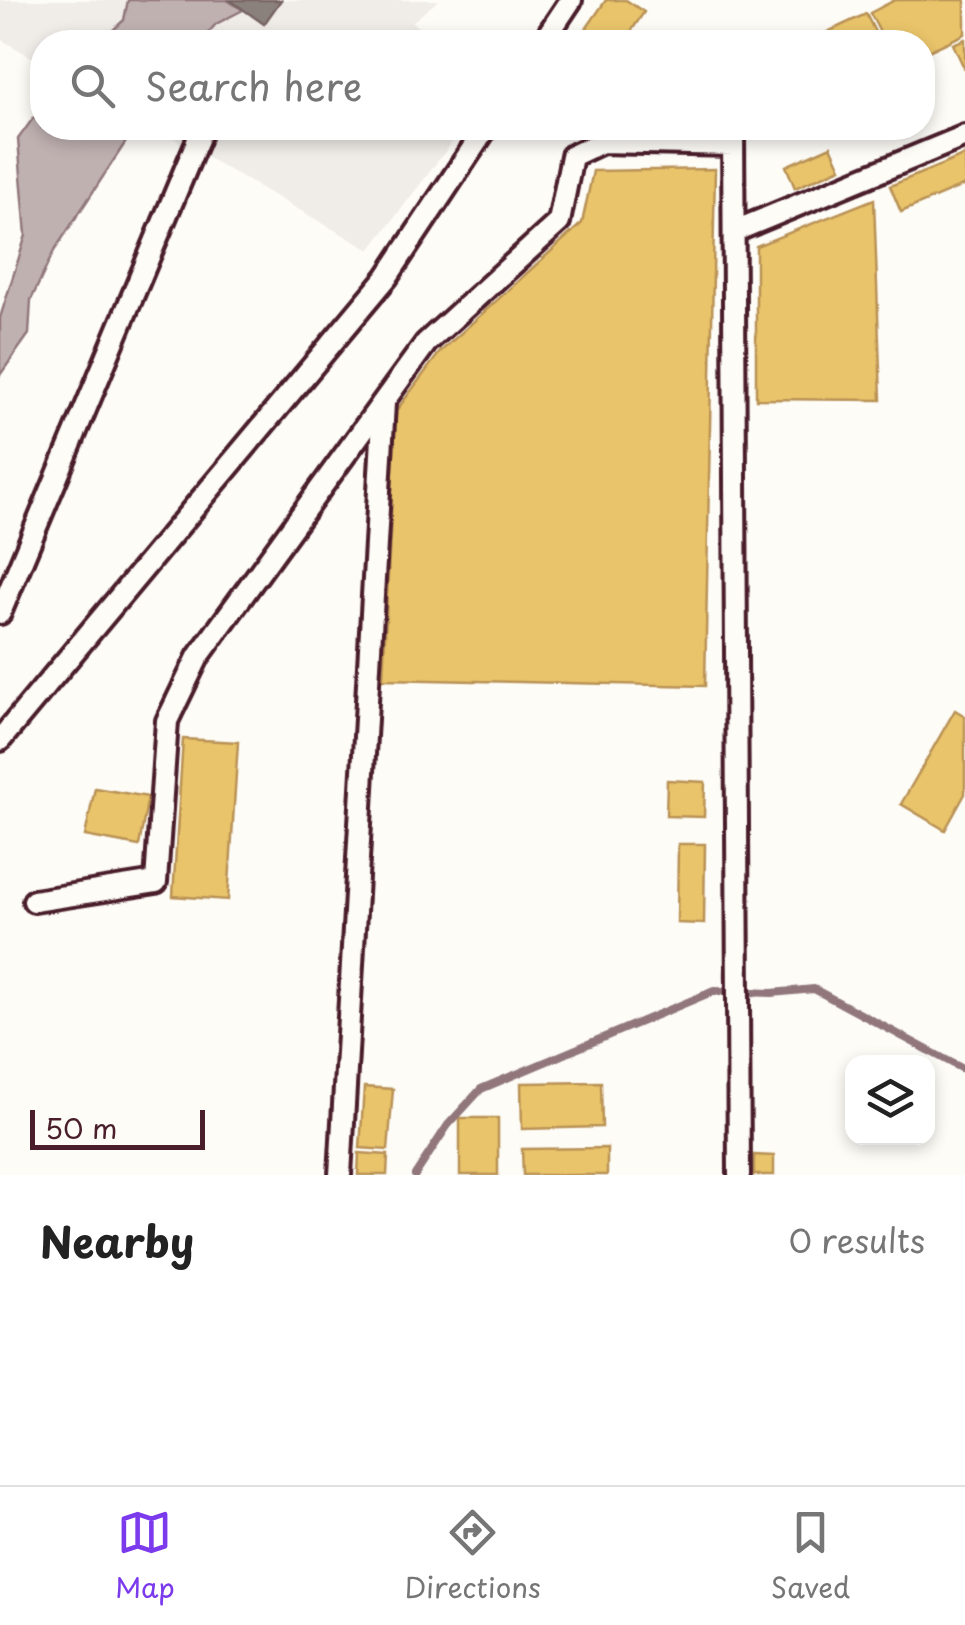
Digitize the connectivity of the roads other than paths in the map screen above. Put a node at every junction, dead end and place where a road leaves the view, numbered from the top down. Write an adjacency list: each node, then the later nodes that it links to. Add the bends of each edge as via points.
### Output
1 (571, 0): 2 (street)
2 (551, 30)
3 (965, 136): 8 (street)
4 (198, 140): 10 (street)
5 (478, 140): 11 (street, via 386,277)
6 (646, 140): 9 (street, via 602,142 572,156 559,222 426,342)
7 (733, 140): 8 (street)
8 (735, 231): 14 (street)
9 (384, 402): 12 (street, via 198,657 167,721 156,882); 13 (street)
10 (0, 613)
11 (0, 740)
12 (34, 901)
13 (340, 1175)
14 (739, 1175)

